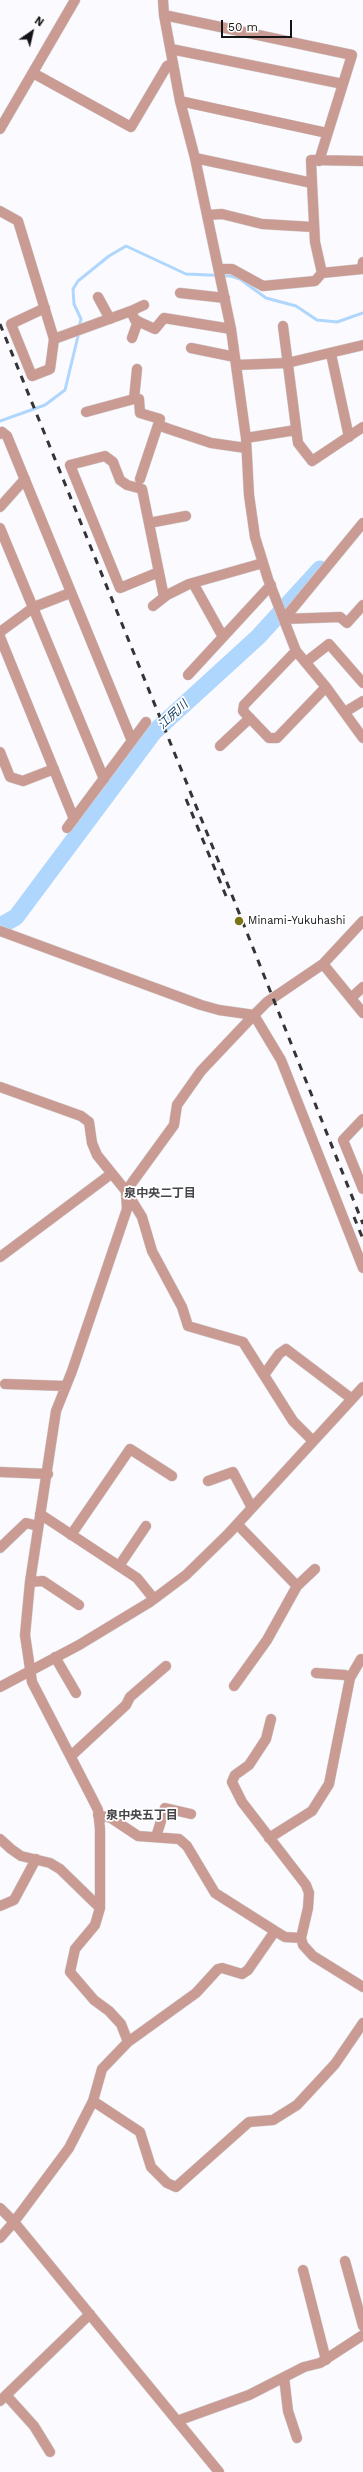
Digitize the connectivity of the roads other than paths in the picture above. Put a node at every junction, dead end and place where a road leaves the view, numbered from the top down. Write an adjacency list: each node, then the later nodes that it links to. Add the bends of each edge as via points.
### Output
1 (75, 0): 6 (street)
2 (163, 0): 3 (street)
3 (164, 15): 4 (street); 7 (street, via 352,55)
4 (171, 50): 5 (street); 7 (street)
5 (173, 64): 6 (street, via 167,66 131,127); 8 (street)
6 (32, 73): 9 (street)
7 (343, 84): 10 (street)
8 (180, 101): 10 (street); 11 (street)
9 (0, 129)
10 (328, 133): 12 (street)
11 (195, 158): 14 (street); 16 (street)
12 (319, 161): 13 (street); 14 (street, via 311,160)
13 (363, 161)
14 (312, 183): 17 (street)
15 (0, 211): 25 (street, via 18,221)
16 (208, 215): 17 (street, via 222,214 262,224); 18 (street)
17 (313, 227): 20 (street)
18 (220, 269): 20 (street, via 232,269 263,286 316,281); 23 (street)
19 (363, 269): 20 (street)
20 (322, 273)
21 (180, 293): 23 (street)
22 (98, 297): 27 (street)
23 (225, 298): 30 (street)
24 (144, 305): 26 (street)
25 (45, 308): 32 (street); 32 (street, via 11,324 32,376 50,368)
26 (131, 311): 27 (street); 28 (street)
27 (110, 319): 32 (street)
28 (138, 321): 30 (street, via 155,329 164,318); 31 (street)
29 (284, 326): 37 (street)
30 (231, 329): 36 (street)
31 (132, 338)
32 (54, 339)
33 (363, 346): 35 (street)
34 (191, 348): 36 (street)
35 (330, 354): 37 (street); 45 (street)
36 (236, 361): 37 (street); 46 (street)
37 (287, 363): 43 (street)
38 (137, 369): 39 (street)
39 (134, 399): 40 (street); 41 (street, via 139,399 140,413 160,419)
40 (86, 412)
41 (158, 425): 47 (street, via 211,443); 49 (street)
42 (363, 427): 45 (street)
43 (296, 430): 45 (street, via 298,443 312,461); 46 (street)
44 (0, 434): 48 (street, via 2,432 7,436)
45 (348, 437)
46 (246, 438): 47 (street)
47 (246, 448): 55 (street, via 255,537)
48 (25, 479): 50 (street); 59 (street)
49 (140, 479)
50 (0, 507)
51 (186, 516): 52 (street)
52 (149, 523): 56 (street); 56 (street, via 142,489 127,486 120,480 113,462 105,456 70,465 120,588)
53 (363, 524): 64 (street)
54 (0, 528): 63 (street)
55 (263, 563): 57 (street); 58 (street)
56 (159, 572): 60 (street)
57 (193, 583): 60 (street); 67 (street)
58 (271, 584): 64 (street); 67 (street)
59 (70, 593): 63 (street); 78 (street)
60 (164, 598): 62 (street)
61 (363, 605): 64 (street, via 347,623 340,618)
62 (153, 606)
63 (34, 608): 65 (street); 82 (street)
64 (284, 619): 68 (street)
65 (0, 632)
66 (0, 637): 81 (street)
67 (222, 637): 70 (street)
68 (296, 651): 69 (street); 75 (street, via 244,705 243,711)
69 (306, 662): 71 (street, via 329,644); 72 (street)
70 (188, 675)
71 (363, 683)
72 (326, 687): 74 (street); 75 (street, via 278,738 269,738)
73 (363, 701): 74 (street)
74 (345, 712): 77 (street)
75 (250, 718): 79 (street)
76 (146, 722): 78 (street)
77 (363, 738)
78 (132, 741): 82 (street)
79 (220, 746)
80 (0, 752): 81 (street, via 10,777 23,781)
81 (54, 769): 83 (street)
82 (104, 778): 83 (street)
83 (74, 819): 84 (street)
84 (67, 828)
85 (363, 921): 87 (street)
86 (0, 931): 91 (street, via 201,1005)
87 (323, 964): 89 (street); 91 (street, via 268,1002)
88 (363, 987): 89 (street)
89 (351, 998): 90 (street)
90 (363, 1013)
91 (254, 1015): 96 (street, via 201,1071 177,1105 174,1125); 98 (street, via 281,1060)
92 (0, 1087): 94 (street, via 87,1120 92,1129 92,1143 97,1155)
93 (362, 1121): 95 (street, via 343,1140)
94 (111, 1174): 96 (street); 97 (street)
95 (363, 1189)
96 (126, 1191): 99 (street, via 142,1217 152,1251 182,1307 188,1326 243,1342); 101 (street, via 128,1209)
97 (0, 1257)
98 (363, 1268)
99 (264, 1375): 103 (street, via 279,1354 286,1349); 104 (street, via 293,1421)
100 (5, 1384): 101 (street)
101 (66, 1386): 106 (street, via 56,1411)
102 (363, 1387): 103 (street)
103 (352, 1399): 104 (street)
104 (313, 1441): 109 (street)
105 (0, 1472): 106 (street)
106 (48, 1474): 110 (street)
107 (172, 1476): 114 (street, via 130,1449)
108 (208, 1482): 109 (street, via 233,1472)
109 (252, 1508): 111 (street)
110 (40, 1514): 112 (street); 114 (street)
111 (237, 1524): 119 (street); 120 (street, via 186,1575)
112 (38, 1526): 115 (street, via 26,1523); 118 (street)
113 (146, 1526): 116 (street)
114 (71, 1534): 116 (street)
115 (0, 1548)
116 (119, 1566): 120 (street, via 136,1578)
117 (315, 1569): 119 (street)
118 (30, 1582): 121 (street, via 43,1581); 125 (street, via 25,1635)
119 (297, 1586): 128 (street, via 267,1640)
120 (154, 1599): 122 (street)
121 (79, 1605)
122 (55, 1657): 125 (street); 130 (street)
123 (361, 1659): 127 (street)
124 (166, 1666): 132 (street, via 130,1697 126,1705)
125 (30, 1670): 129 (street); 132 (street, via 32,1682)
126 (316, 1673): 127 (street, via 345,1675)
127 (350, 1678): 136 (street, via 330,1784 312,1811)
128 (234, 1686)
129 (0, 1687)
130 (76, 1693)
131 (271, 1719): 136 (street, via 266,1739 249,1765 235,1775 232,1782 242,1802)
132 (71, 1756): 134 (street)
133 (191, 1814): 135 (street, via 165,1808)
134 (98, 1815): 135 (street, via 111,1818 138,1836); 140 (street)
135 (156, 1836): 141 (street, via 176,1837 183,1841 215,1893)
136 (269, 1838): 142 (street, via 306,1885 309,1893)
137 (0, 1839): 138 (street, via 22,1856)
138 (36, 1859): 139 (street, via 14,1900); 140 (street, via 60,1869)
139 (0, 1906)
140 (100, 1908): 145 (street, via 95,1925 75,1949 70,1972 94,2000 121,2024)
141 (275, 1931): 142 (street, via 285,1937); 145 (street, via 248,1970 242,1974 218,1969 196,1993)
142 (301, 1938): 143 (street, via 303,1945 313,1956)
143 (363, 1987)
144 (363, 2023): 146 (street, via 335,2064 297,2105 273,2120 249,2122 176,2187 167,2183 151,2167 140,2132)
145 (128, 2042): 146 (street, via 102,2069)
146 (93, 2100): 148 (street, via 69,2148)
147 (0, 2208): 148 (street)
148 (14, 2222): 149 (street); 152 (street)
149 (0, 2238)
150 (345, 2261): 153 (street)
151 (303, 2270): 155 (street)
152 (90, 2314): 157 (street); 158 (street)
153 (363, 2326)
154 (363, 2334): 155 (street)
155 (326, 2360): 156 (street)
156 (284, 2377): 158 (street, via 249,2395); 159 (street, via 288,2411)
157 (3, 2398): 160 (street, via 34,2426)
158 (177, 2421): 161 (street)
159 (297, 2438)
160 (50, 2452)
161 (219, 2472)

